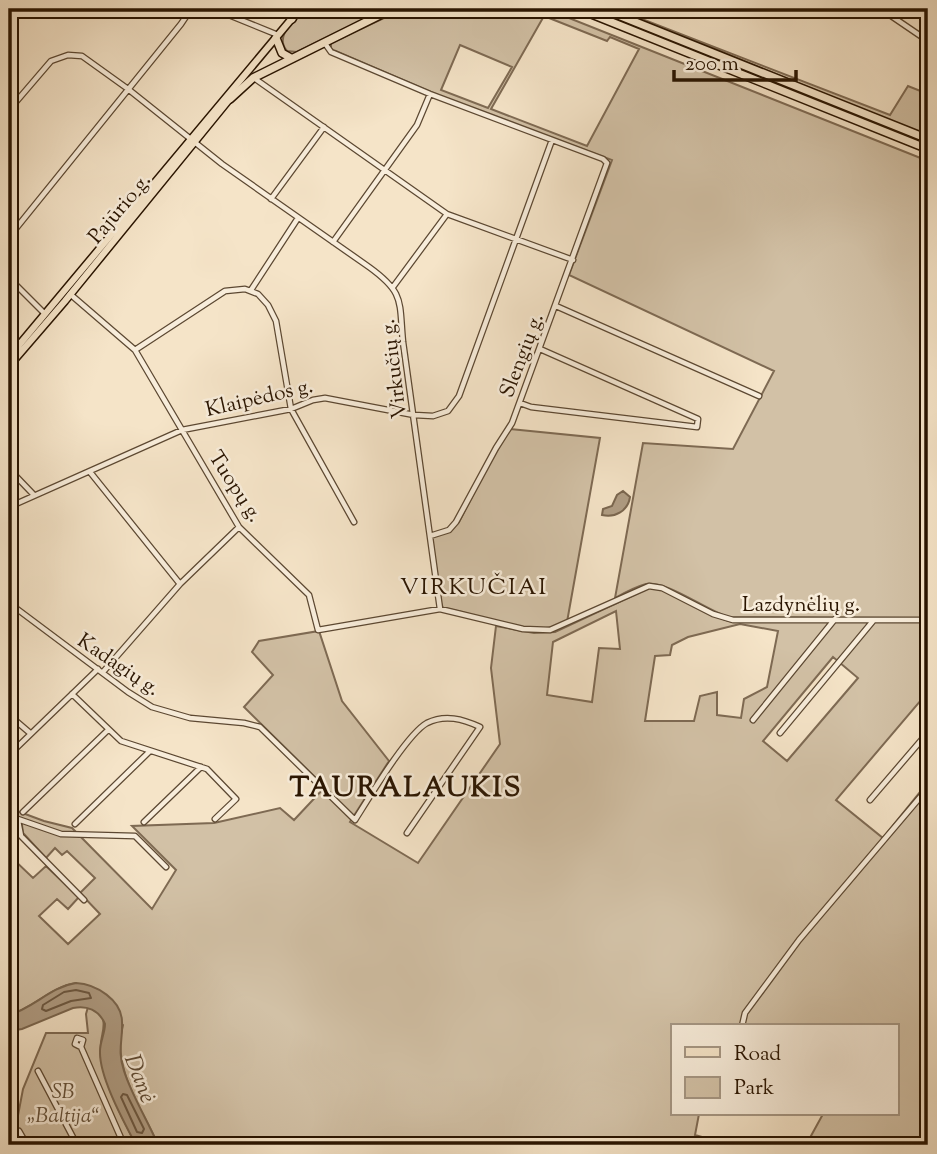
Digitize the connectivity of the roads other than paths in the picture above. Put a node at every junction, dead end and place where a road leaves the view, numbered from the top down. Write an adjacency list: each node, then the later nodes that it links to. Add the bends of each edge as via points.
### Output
1 (191, 9): 15 (street)
2 (214, 9): 9 (street)
3 (298, 9): 8 (highway)
4 (392, 9): 11 (highway)
5 (579, 9): 23 (highway)
6 (603, 9): 20 (highway)
7 (881, 9): 10 (street)
8 (292, 19): 9 (main road, Pajūrio g.)
9 (278, 37): 12 (highway, via 282,53); 13 (main road, Pajūrio g.)
10 (928, 41)
11 (324, 42): 12 (highway); 16 (street, via 331,52)
12 (291, 58): 14 (highway)
13 (251, 68): 17 (main road, Pajūrio g.); 22 (main road, Pajūrio g.)
14 (253, 78): 17 (highway); 19 (street)
15 (128, 89): 18 (street, Virkučių g., via 90,60 68,55 44,67); 22 (street, Virkučių g.); 28 (street)
16 (430, 94): 21 (street); 24 (street, via 417,125)
17 (230, 99): 22 (main road, Pajūrio g.)
18 (9, 110)
19 (324, 127): 24 (street); 25 (street)
20 (928, 139)
21 (552, 140): 29 (street, Klaipėdos g.); 31 (street, Slengių g., via 607,163)
22 (193, 141): 25 (street, Virkučių g.); 35 (main road, Pajūrio g.); 37 (main road, Pajūrio g.)
23 (928, 149)
24 (384, 170): 26 (street); 30 (street)
25 (271, 199): 27 (street, Virkučių g.)
26 (447, 214): 29 (street); 33 (street)
27 (298, 218): 30 (street, Virkučių g.); 34 (street)
28 (9, 237)
29 (516, 240): 31 (street); 45 (street, Klaipėdos g., via 454,406 442,415)
30 (333, 242): 33 (street, Virkučių g.)
31 (573, 260): 36 (street, Slengių g.)
32 (9, 278): 37 (street)
33 (393, 287): 45 (street, Virkučių g., via 403,313)
34 (251, 290): 39 (street, via 216,295); 44 (street, via 274,315)
35 (71, 294): 39 (street, Tuopų g.); 41 (main road, Pajūrio g.)
36 (556, 306): 38 (street, Slengių g.); 42 (street)
37 (46, 315): 40 (main road, Pajūrio g.)
38 (540, 349): 43 (street, Slengių g.); 43 (street, via 698,419 697,427)
39 (135, 350): 46 (street, Tuopų g.)
40 (9, 358)
41 (9, 366)
42 (759, 396)
43 (520, 403): 53 (street, Slengių g., via 456,522 449,530)
44 (291, 409): 45 (street, Klaipėdos g., via 325,398); 46 (street, Klaipėdos g.); 51 (street)
45 (414, 415): 53 (street, Virkučių g.)
46 (182, 430): 48 (street, Klaipėdos g.); 52 (street, Tuopų g.)
47 (9, 469): 49 (street)
48 (90, 472): 49 (street, Klaipėdos g.); 54 (street)
49 (33, 495): 50 (street, Klaipėdos g.)
50 (9, 507)
51 (355, 522)
52 (239, 527): 54 (street); 60 (street, Tuopų g., via 309,595)
53 (430, 536): 56 (street, Virkučių g.)
54 (180, 583): 61 (street)
55 (9, 603): 61 (street, Kadagių g.)
56 (440, 609): 57 (street, Lazdynėlių g., via 514,627 550,630 649,586 733,620); 60 (street, Lazdynėlių g.)
57 (835, 620): 58 (street, Lazdynėlių g.); 65 (street)
58 (874, 620): 59 (street, Lazdynėlių g.); 68 (street)
59 (928, 620)
60 (318, 630)
61 (100, 670): 62 (street); 80 (street, Kadagių g., via 152,707 190,718 260,727 355,820 414,733 428,723 461,718 480,727)
62 (72, 694): 66 (street); 67 (street)
63 (928, 712): 73 (street, via 924,737)
64 (9, 715): 67 (street)
65 (753, 720)
66 (108, 730): 69 (street, via 121,741); 74 (street)
67 (30, 733): 70 (street)
68 (780, 733)
69 (150, 751): 71 (street); 79 (street)
70 (9, 755)
71 (201, 767): 76 (street, via 236,799); 78 (street)
72 (928, 788): 83 (street, via 800,940 745,1013)
73 (870, 800)
74 (23, 812)
75 (9, 816): 77 (street)
76 (215, 819)
77 (18, 821): 81 (street, via 61,834 135,836); 82 (street, via 20,836)
78 (144, 822)
79 (75, 824)
80 (407, 833)
81 (166, 867)
82 (84, 900)
83 (742, 1024)
84 (81, 1047): 89 (street)
85 (38, 1071): 88 (street)
86 (19, 1131): 87 (street)
87 (27, 1145)
88 (77, 1145)
89 (124, 1145)

